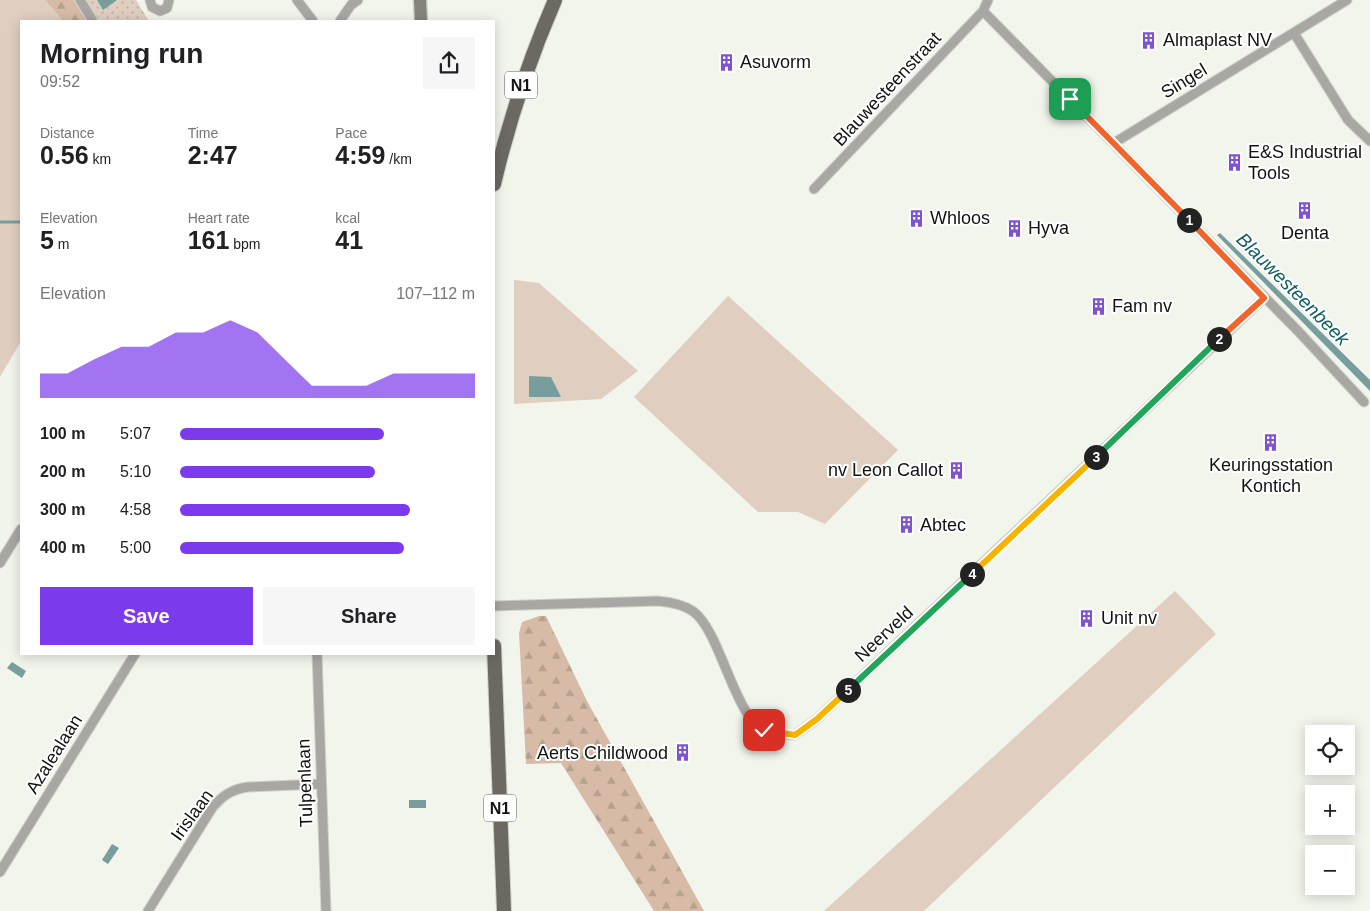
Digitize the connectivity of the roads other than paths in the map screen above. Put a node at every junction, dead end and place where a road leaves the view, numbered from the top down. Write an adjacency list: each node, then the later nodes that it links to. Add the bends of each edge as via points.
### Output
1 (80, 0): 11 (street)
2 (150, 0): 3 (street, via 152,7 160,11 166,9)
3 (169, 0)
4 (297, 0): 12 (street)
5 (358, 0): 13 (street)
6 (420, 0): 14 (street)
7 (555, 0): 18 (main road, N1, via 515,103)
8 (988, 0): 10 (street, Blauwesteenstraat)
9 (1347, 0): 15 (street, Singel)
10 (983, 11): 17 (street); 19 (street, Blauwesteenstraat)
11 (92, 20)
12 (312, 20)
13 (341, 20)
14 (422, 20)
15 (1294, 33): 16 (street, via 1348,120); 17 (street, Singel)
16 (1370, 141)
17 (1114, 143): 20 (street)
18 (495, 177)
19 (814, 189)
20 (1264, 298): 21 (street); 24 (street, Neerveld, via 817,719 795,735 766,732 749,716 707,628 695,612 677,603)
21 (1364, 402)
22 (20, 531): 23 (street)
23 (0, 563)
24 (495, 606)
25 (135, 655): 29 (street, Azalealaan)
26 (317, 655): 28 (street, Tulpenlaan)
27 (494, 655): 32 (main road, N1)
28 (321, 784): 30 (street, Irislaan, via 248,787 230,791 212,808); 31 (street, Tulpenlaan)
29 (0, 872)
30 (148, 911)
31 (326, 911)
32 (504, 911)

